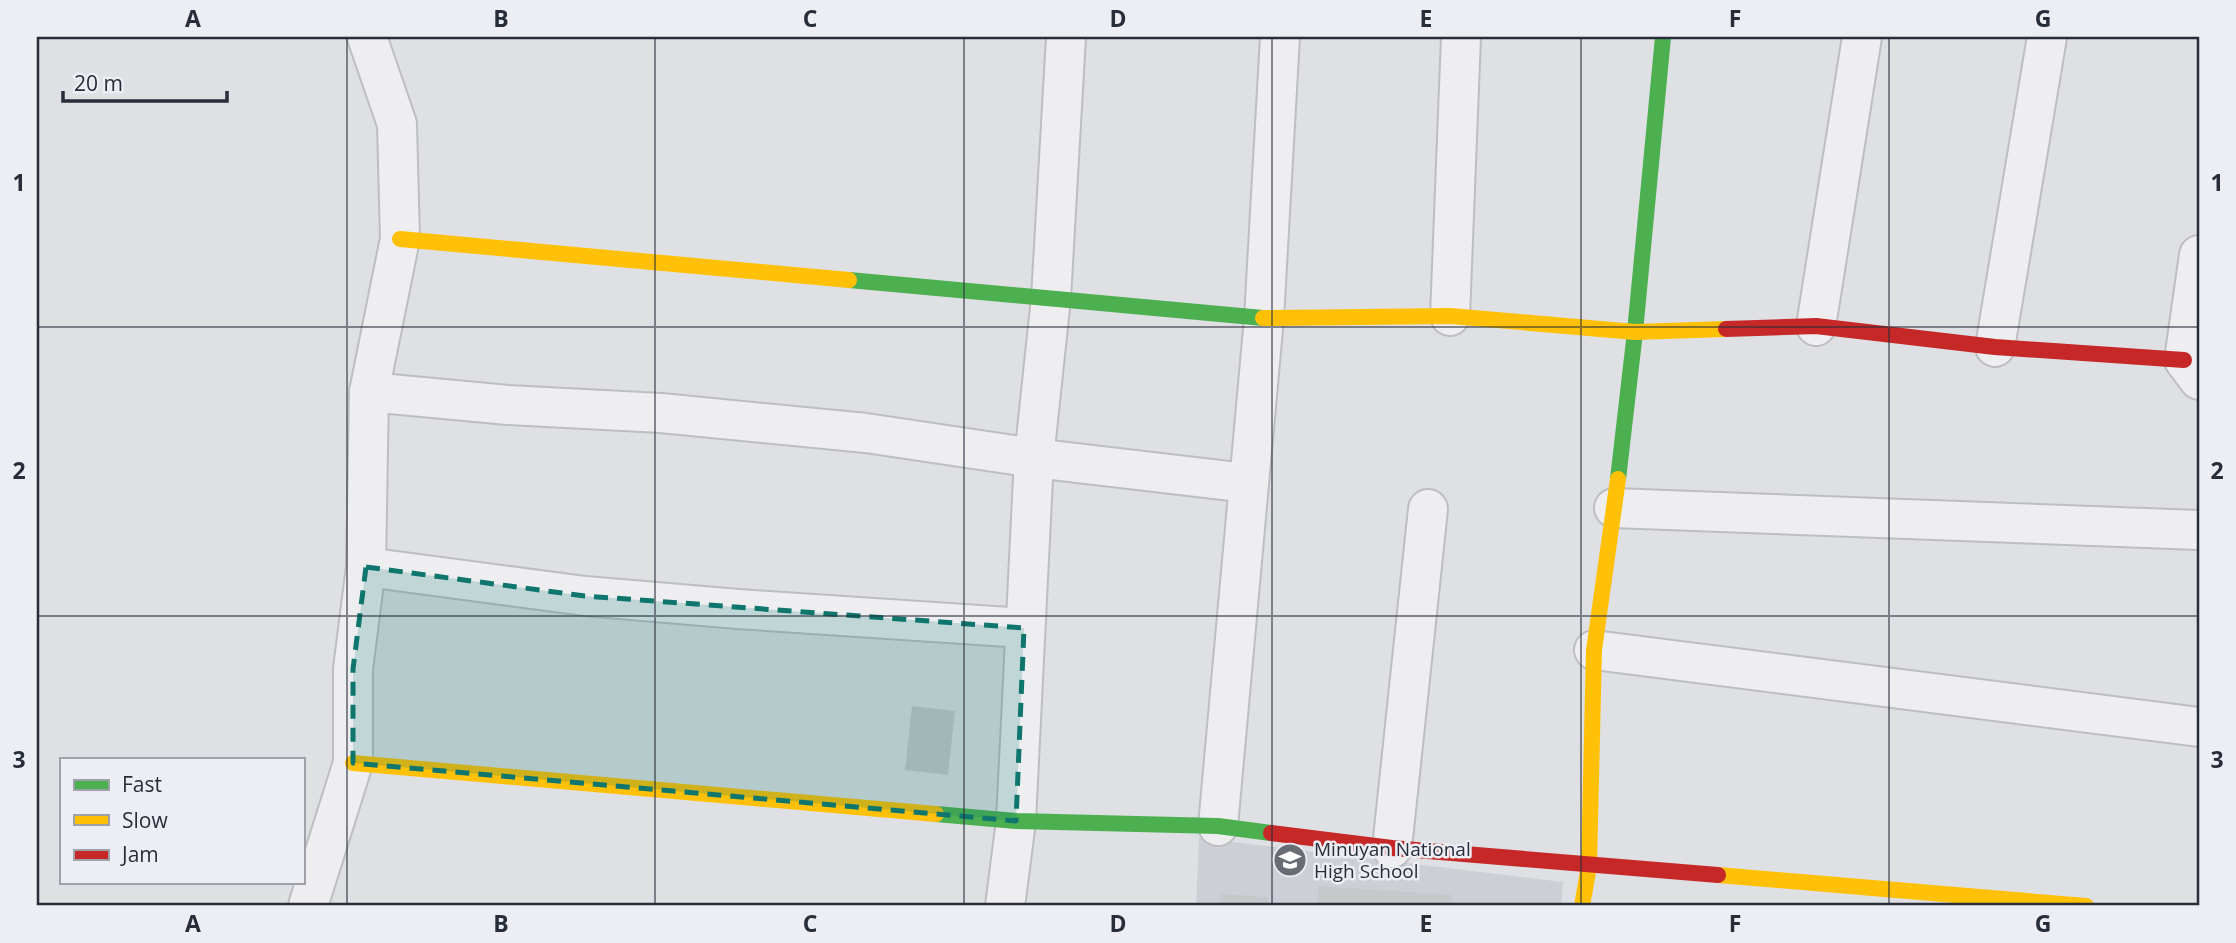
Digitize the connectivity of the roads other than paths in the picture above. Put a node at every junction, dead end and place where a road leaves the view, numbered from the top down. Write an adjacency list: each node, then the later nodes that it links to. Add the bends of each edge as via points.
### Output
1 (368, 37): 8 (street, via 397,124)
2 (1066, 37): 10 (street)
3 (1280, 37): 12 (street)
4 (1461, 37): 11 (street)
5 (1662, 37): 14 (street)
6 (1862, 37): 13 (street)
7 (2047, 37): 15 (street)
8 (400, 239): 10 (street); 17 (street)
9 (2199, 255): 16 (street)
10 (1051, 298): 12 (street); 18 (street)
11 (1450, 316): 12 (street); 14 (street)
12 (1264, 318): 19 (street)
13 (1816, 326): 14 (street); 15 (street)
14 (1635, 332): 20 (street)
15 (1995, 347): 16 (street)
16 (2191, 370)
17 (369, 392): 18 (street, via 866,433); 23 (street)
18 (1034, 458): 19 (street); 24 (street)
19 (1247, 483): 29 (street)
20 (1614, 508): 22 (street); 25 (street)
21 (1428, 509): 30 (street)
22 (2199, 530)
23 (366, 567): 24 (street, via 585,596); 27 (street, via 353,669)
24 (1024, 628): 28 (street)
25 (1594, 650): 26 (street); 31 (street)
26 (2199, 727)
27 (353, 763): 28 (street); 32 (street)
28 (1016, 821): 29 (street); 33 (street)
29 (1218, 827): 30 (street)
30 (1392, 848): 31 (street)
31 (1589, 866): 34 (street); 35 (street)
32 (308, 906)
33 (1005, 906)
34 (1582, 906)
35 (2077, 906)

